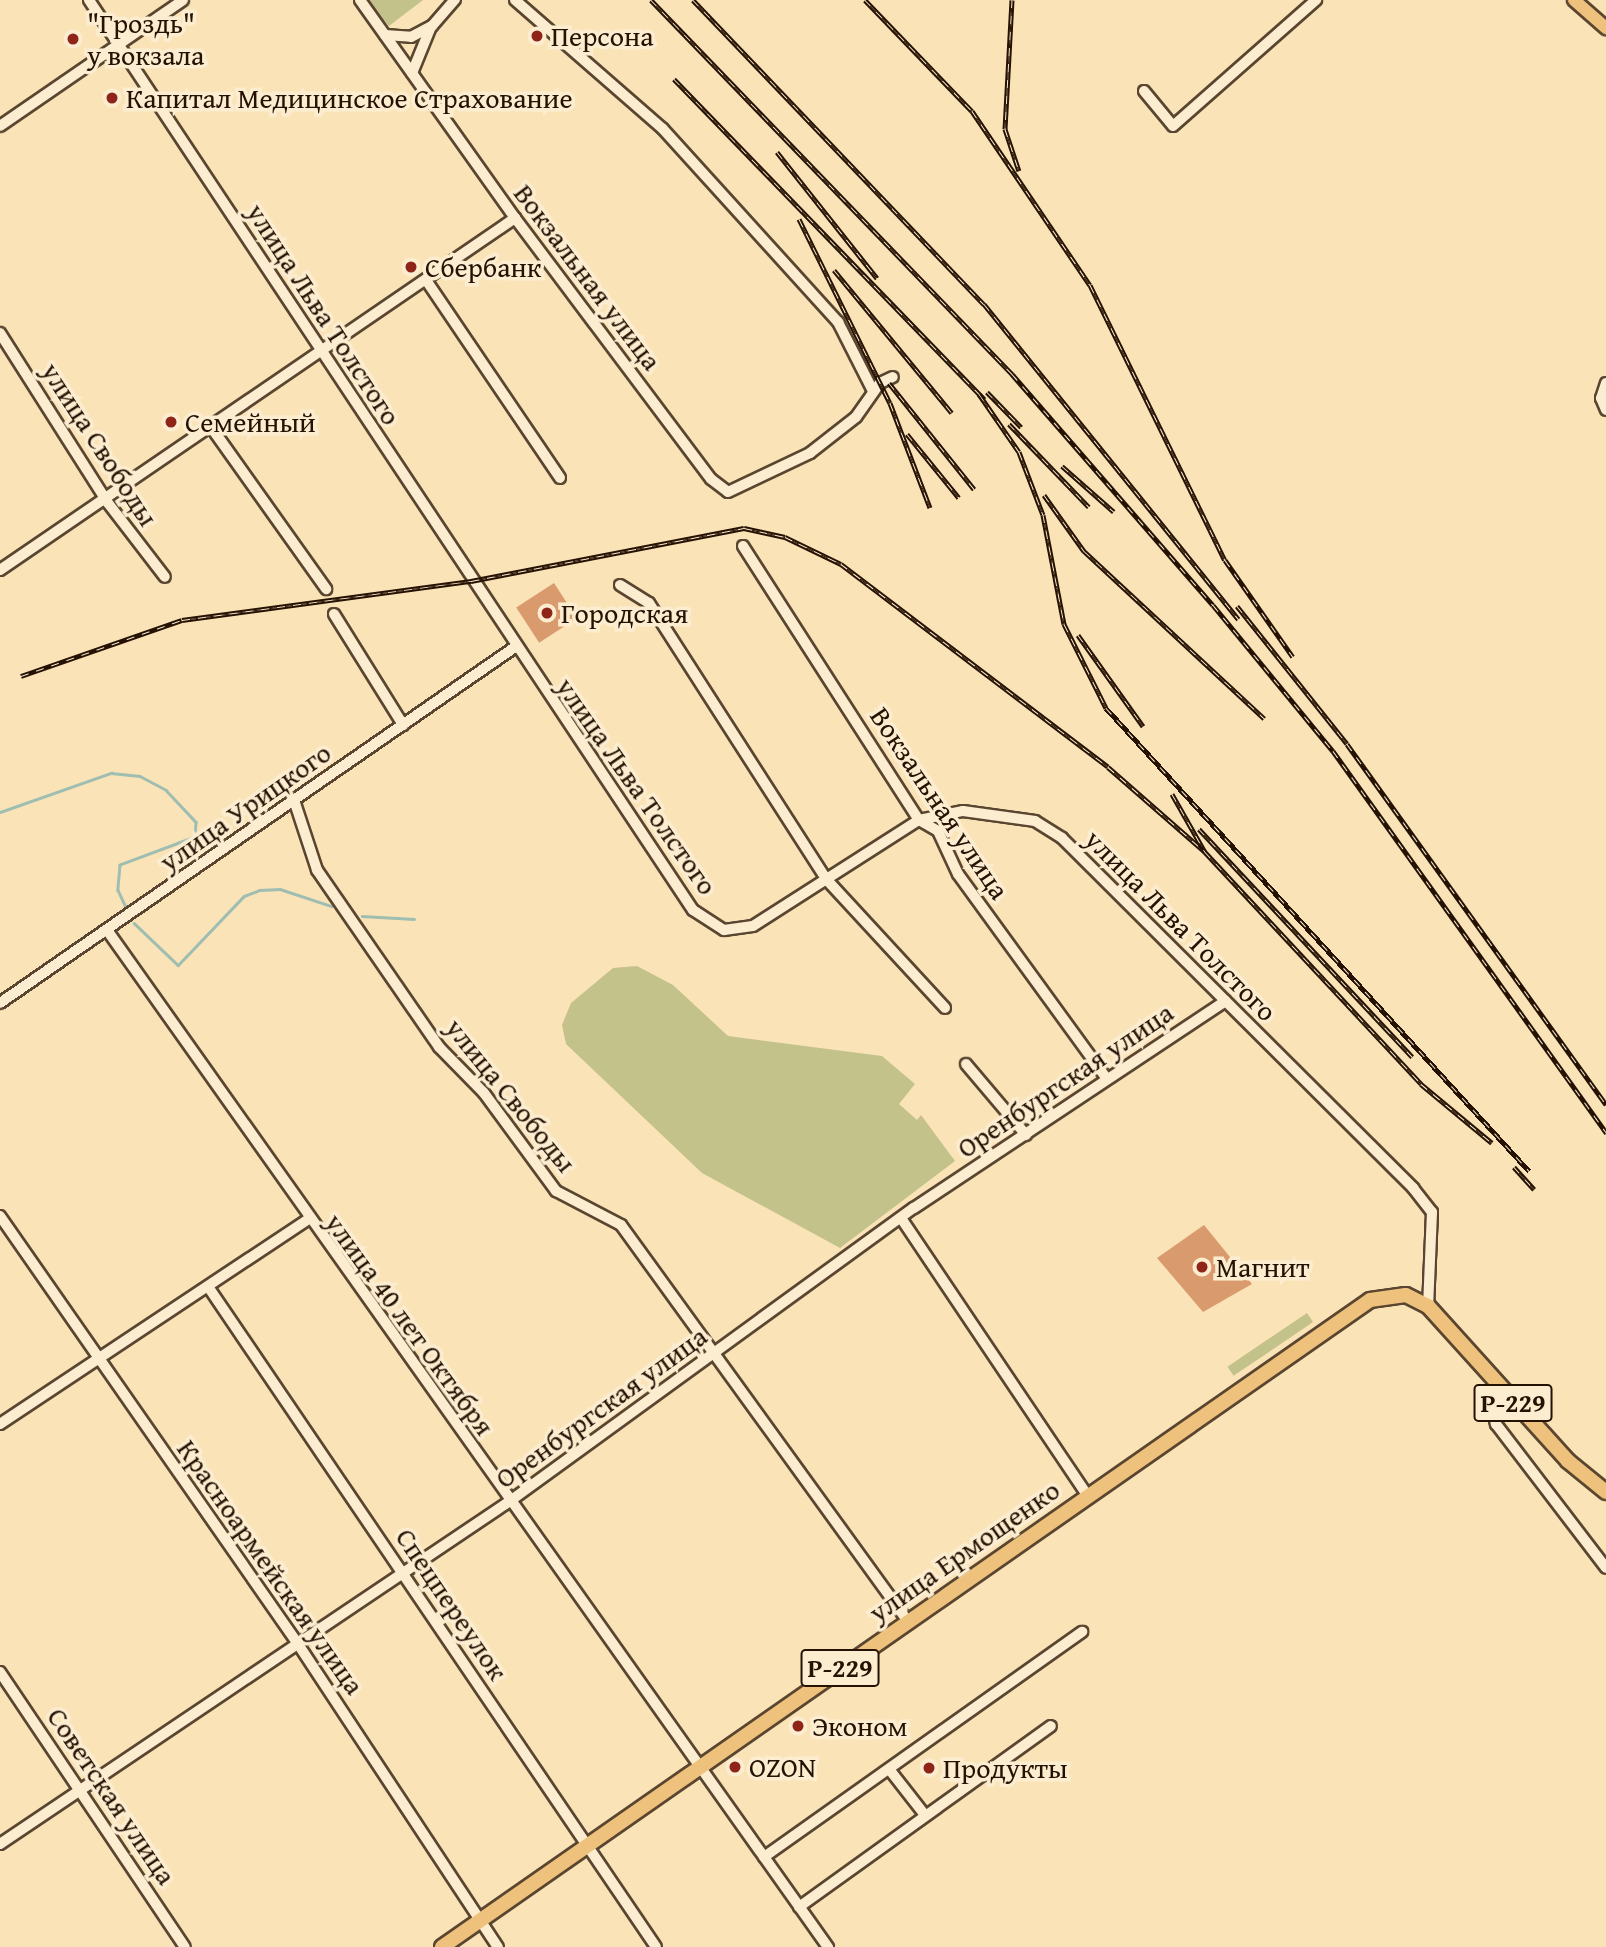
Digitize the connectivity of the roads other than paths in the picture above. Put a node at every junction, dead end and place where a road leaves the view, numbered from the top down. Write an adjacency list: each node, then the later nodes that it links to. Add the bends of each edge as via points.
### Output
1 (89, 0): 11 (street, улица Льва Толстого)
2 (183, 0): 11 (street)
3 (360, 0): 10 (street)
4 (455, 0): 8 (street)
5 (515, 0): 21 (street, via 663,130 838,322)
6 (1316, 0): 13 (street, via 1173,126)
7 (1574, 0): 9 (main road)
8 (432, 26): 10 (street, via 411,37); 12 (street)
9 (1606, 28)
10 (385, 35): 12 (street)
11 (118, 44): 14 (street); 18 (street, улица Льва Толстого)
12 (412, 73): 15 (street, Вокзальная улица)
13 (1144, 91)
14 (0, 126)
15 (515, 218): 16 (street); 21 (street, Вокзальная улица, via 711,479 728,492 810,453 856,418)
16 (426, 281): 18 (street); 24 (street)
17 (0, 333): 25 (street, улица Свободы)
18 (322, 352): 23 (street); 32 (street, улица Льва Толстого)
19 (894, 377): 21 (street)
20 (1606, 383): 22 (street, via 1601,398)
21 (873, 391)
22 (1606, 410)
23 (211, 426): 25 (street); 30 (street)
24 (560, 478)
25 (109, 496): 27 (street); 28 (street, улица Свободы)
26 (743, 546): 35 (street, Вокзальная улица)
27 (0, 570)
28 (165, 577)
29 (620, 585): 36 (street, via 649,603)
30 (326, 589)
31 (334, 614): 33 (street)
32 (515, 647): 33 (street, улица Урицкого); 36 (street, улица Льва Толстого, via 675,890 710,925 753,926)
33 (403, 725): 34 (street, улица Урицкого)
34 (294, 800): 37 (street, улица Урицкого); 49 (street, улица Свободы, via 317,870 439,1047 484,1093 556,1191 621,1225)
35 (919, 820): 36 (street, улица Льва Толстого); 38 (street, улица Льва Толстого, via 963,811 1035,821 1062,838); 42 (street, Вокзальная улица, via 938,831 958,874)
36 (827, 880): 40 (street)
37 (107, 930): 39 (street, улица Урицкого); 45 (street, улица 40 лет Октября)
38 (1226, 1002): 42 (street, Оренбургская улица); 48 (street, улица Льва Толстого, via 1432,1212)
39 (0, 1003)
40 (945, 1008)
41 (966, 1064): 43 (street)
42 (1107, 1079): 43 (street, Оренбургская улица)
43 (1026, 1135): 46 (street, Оренбургская улица)
44 (0, 1216): 50 (street, Красноармейская улица)
45 (307, 1220): 47 (street); 55 (street, улица 40 лет Октября)
46 (903, 1221): 49 (street, Оренбургская улица); 54 (street)
47 (209, 1288): 50 (street); 57 (street, Спецпереулок)
48 (1429, 1306): 51 (highway, Р-229); 54 (highway, улица Ермощенко / Р-229, via 1406,1295 1383,1296 1324,1326)
49 (716, 1352): 55 (street, Оренбургская улица); 58 (street, улица Свободы)
50 (99, 1360): 52 (street); 60 (street, Красноармейская улица)
51 (1503, 1392): 53 (highway, Р-229); 56 (street, via 1490,1403 1496,1424)
52 (0, 1424)
53 (1606, 1492)
54 (1087, 1495): 58 (highway, улица Ермощенко / Р-229)
55 (510, 1501): 57 (street, Оренбургская улица); 63 (street, улица 40 лет Октября)
56 (1606, 1568)
57 (402, 1570): 60 (street, Оренбургская улица); 68 (street, Спецпереулок)
58 (908, 1621): 63 (highway, улица Ермощенко / Р-229)
59 (1082, 1632): 64 (street)
60 (298, 1644): 65 (street, Оренбургская улица); 71 (street, Красноармейская улица)
61 (0, 1672): 65 (street, Советская улица)
62 (1051, 1726): 66 (street)
63 (699, 1767): 68 (highway, улица Ермощенко / Р-229); 69 (street, улица 40 лет Октября)
64 (889, 1769): 66 (street); 69 (street)
65 (80, 1788): 67 (street, Оренбургская улица); 72 (street, Советская улица)
66 (925, 1815): 70 (street)
67 (0, 1844)
68 (587, 1846): 71 (highway, улица Ермощенко / Р-229); 75 (street, Спецпереулок)
69 (764, 1857): 70 (street, улица 40 лет Октября)
70 (799, 1907): 76 (street, улица 40 лет Октября)
71 (481, 1920): 73 (highway, улица Ермощенко / Р-229); 74 (street, Красноармейская улица)
72 (185, 1947)
73 (442, 1947)
74 (498, 1947)
75 (656, 1947)
76 (828, 1947)

